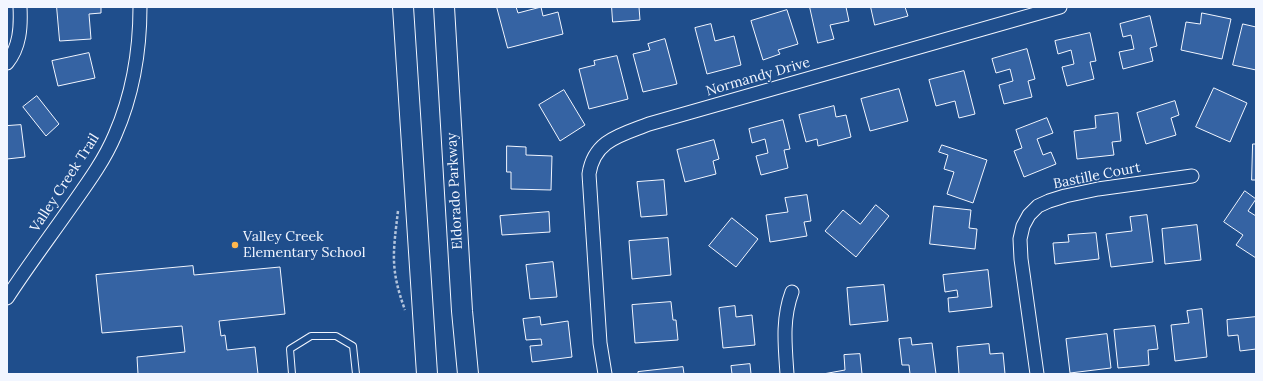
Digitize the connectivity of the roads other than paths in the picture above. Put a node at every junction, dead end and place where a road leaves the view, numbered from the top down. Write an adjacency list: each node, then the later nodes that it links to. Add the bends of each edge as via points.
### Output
1 (20, 7): 6 (street, via 19,36)
2 (140, 7): 9 (street, Valley Creek Trail, via 140,38 135,71 115,136 91,178)
3 (403, 7): 12 (main road)
4 (444, 7): 13 (main road, Eldorado Parkway)
5 (1060, 7): 14 (street, Normandy Drive, via 649,124 604,144 590,163 589,174 600,343)
6 (11, 58)
7 (1192, 176): 16 (street, Bastille Court, via 1065,196 1038,206 1029,215 1020,239 1021,259)
8 (792, 292): 15 (street, via 784,324)
9 (7, 298)
10 (292, 374): 11 (lane, via 290,349 311,336 336,336 353,346)
11 (356, 374)
12 (427, 374)
13 (468, 374)
14 (605, 374)
15 (787, 374)
16 (1037, 374)

